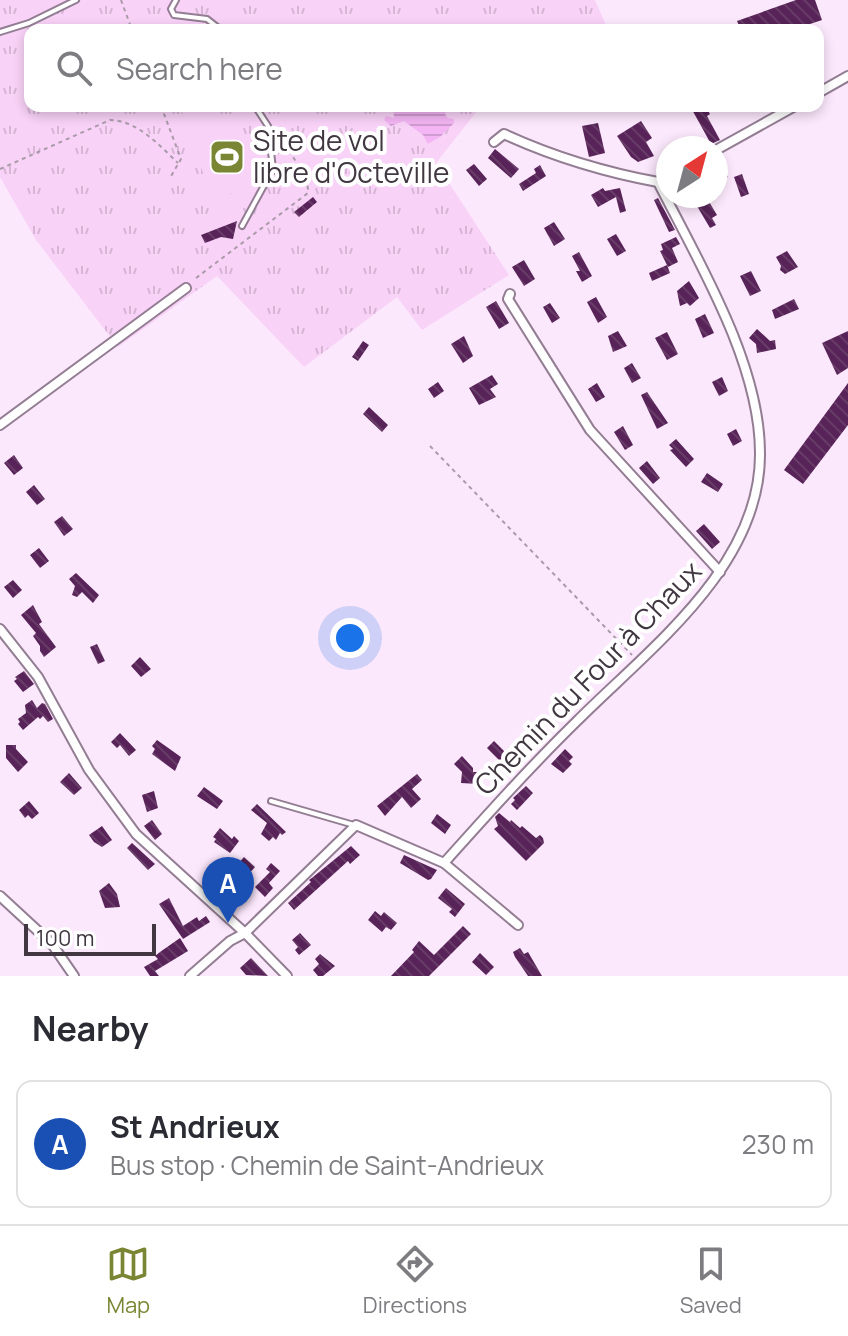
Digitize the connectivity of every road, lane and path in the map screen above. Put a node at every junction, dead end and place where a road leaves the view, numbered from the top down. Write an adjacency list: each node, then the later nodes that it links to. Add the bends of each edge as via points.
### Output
1 (76, 0): 4 (lane)
2 (121, 0): 5 (path)
3 (176, 0): 6 (lane, via 174,15)
4 (26, 24)
5 (130, 24)
6 (213, 24)
7 (24, 25): 8 (lane)
8 (0, 32)
9 (848, 76): 10 (street)
10 (824, 90)
11 (163, 112): 17 (path)
12 (259, 112): 14 (lane, via 268,126)
13 (784, 112): 16 (street)
14 (269, 142): 22 (lane, via 273,169); 23 (path, via 284,144 309,185 308,193)
15 (494, 142): 20 (street, via 504,134 546,154)
16 (728, 143)
17 (178, 163): 18 (path, via 123,120 110,120); 19 (path)
18 (0, 169)
19 (170, 178)
20 (656, 182)
21 (671, 208): 28 (street, Chemin du Four à Chaux, via 725,316 747,376 758,428 754,504)
22 (242, 226)
23 (196, 278)
24 (186, 288): 26 (street)
25 (510, 294): 28 (street, via 508,299 590,430)
26 (0, 425)
27 (430, 446): 30 (path)
28 (720, 572): 30 (street, Chemin du Four à Chaux)
29 (0, 629): 36 (street, via 38,677 89,770 136,834)
30 (638, 662): 33 (street, Chemin du Four à Chaux)
31 (271, 801): 32 (lane)
32 (356, 825): 33 (street); 36 (street)
33 (444, 863): 35 (street)
34 (0, 896): 37 (street, via 52,944)
35 (518, 925)
36 (245, 933): 38 (street); 39 (street)
37 (74, 976)
38 (190, 976)
39 (287, 976)

